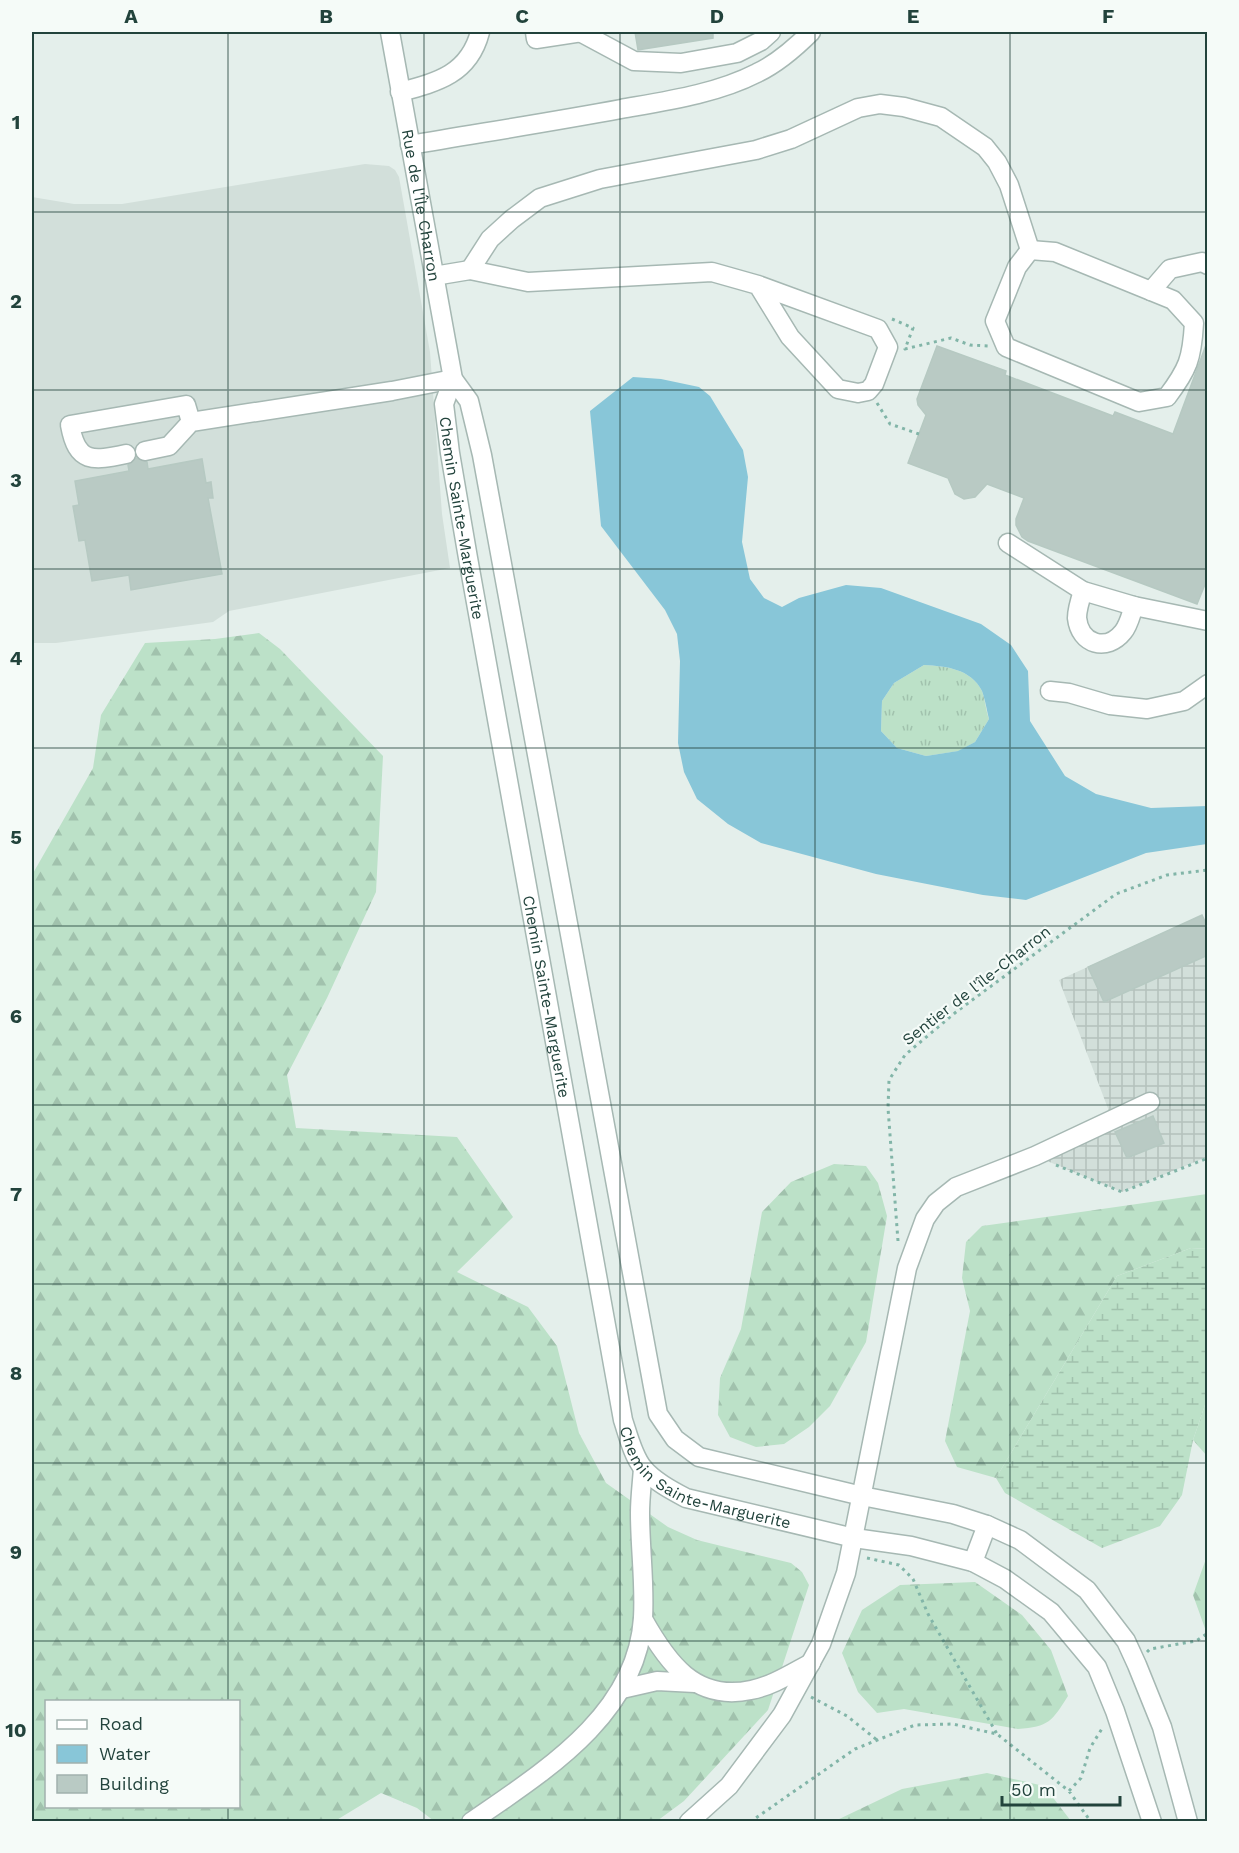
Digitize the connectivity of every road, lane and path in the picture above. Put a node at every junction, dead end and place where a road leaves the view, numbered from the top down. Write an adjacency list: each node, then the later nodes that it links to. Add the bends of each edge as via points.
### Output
1 (390, 32): 7 (street, Rue de l'Île Charron)
2 (480, 32): 7 (street, via 475,49 441,81)
3 (535, 32): 4 (street, via 536,39)
4 (581, 32): 5 (street, via 634,60 681,63 737,53)
5 (771, 32)
6 (811, 32): 8 (street, via 773,64 714,89 635,107)
7 (400, 92): 8 (street, Rue de l'Île Charron)
8 (410, 145): 12 (street, Rue de l'Île Charron)
9 (1030, 250): 11 (street, via 1009,184 985,147 941,117 880,104 858,108 791,139 756,150 600,179 540,198 490,240); 14 (street, via 1055,252); 16 (street, via 1017,267 995,321)
10 (1208, 265): 14 (street, via 1202,262 1170,269)
11 (470, 270): 12 (street); 13 (street, via 528,282 712,272)
12 (434, 276): 17 (street, Rue de l'Île Charron)
13 (758, 285): 18 (street, via 790,337 838,389); 18 (street, via 878,329 888,347)
14 (1151, 291): 16 (street, via 1173,300 1194,323 1184,375 1167,398 1139,402)
15 (885, 316): 16 (path, via 913,328 905,349 951,338 970,345)
16 (1006, 347)
17 (453, 379): 19 (street); 34 (street, Chemin Sainte-Marguerite, via 444,404 468,558 623,1420); 35 (street, Chemin Sainte-Marguerite, via 468,401 482,455 658,1414 675,1439 699,1457)
18 (868, 391): 20 (path, via 890,424)
19 (190, 422): 21 (street, via 169,446); 22 (street, via 186,405 70,425 77,448 92,459)
20 (919, 434)
21 (145, 451)
22 (126, 454)
23 (1008, 543): 24 (street)
24 (1083, 591): 25 (street); 25 (street, via 1077,620 1087,640 1097,645 1109,643 1125,630)
25 (1134, 606): 26 (street)
26 (1208, 621)
27 (1208, 684): 28 (street, via 1184,701 1146,709)
28 (1050, 691)
29 (1208, 870): 33 (path, Sentier de l'île-Charron, via 1167,875 1116,894 956,1012 905,1055 889,1080)
30 (1150, 1102): 31 (street)
31 (1035, 1156): 32 (path, via 1122,1192); 35 (street, via 956,1187 936,1203 925,1220 907,1268)
32 (1208, 1158)
33 (898, 1242)
34 (643, 1468): 37 (street, Chemin Sainte-Marguerite, via 686,1498); 39 (street)
35 (862, 1496): 36 (street, Chemin Sainte-Marguerite, via 953,1514); 37 (street)
36 (987, 1526): 38 (street); 51 (street, Chemin Sainte-Marguerite, via 1020,1540 1087,1590 1126,1641 1162,1727)
37 (854, 1538): 38 (street, Chemin Sainte-Marguerite, via 911,1546); 40 (street, via 846,1573); 44 (path, via 867,1558 899,1565 913,1579 928,1614)
38 (973, 1562): 50 (street, Chemin Sainte-Marguerite, via 1005,1578 1051,1612 1097,1667)
39 (643, 1619): 41 (street, via 674,1667); 42 (street, via 637,1656)
40 (811, 1663): 41 (street, via 752,1690 723,1692); 43 (street)
41 (695, 1683): 42 (street, via 657,1681)
42 (622, 1689): 46 (street, via 598,1720 546,1770)
43 (796, 1690): 45 (path, via 847,1716); 47 (street, via 729,1786)
44 (997, 1734): 45 (path, via 953,1724 915,1725); 49 (path, via 1069,1791)
45 (877, 1740): 48 (path, via 855,1749)
46 (471, 1821)
47 (689, 1821)
48 (750, 1821)
49 (1091, 1821)
50 (1152, 1821)
51 (1188, 1821)

